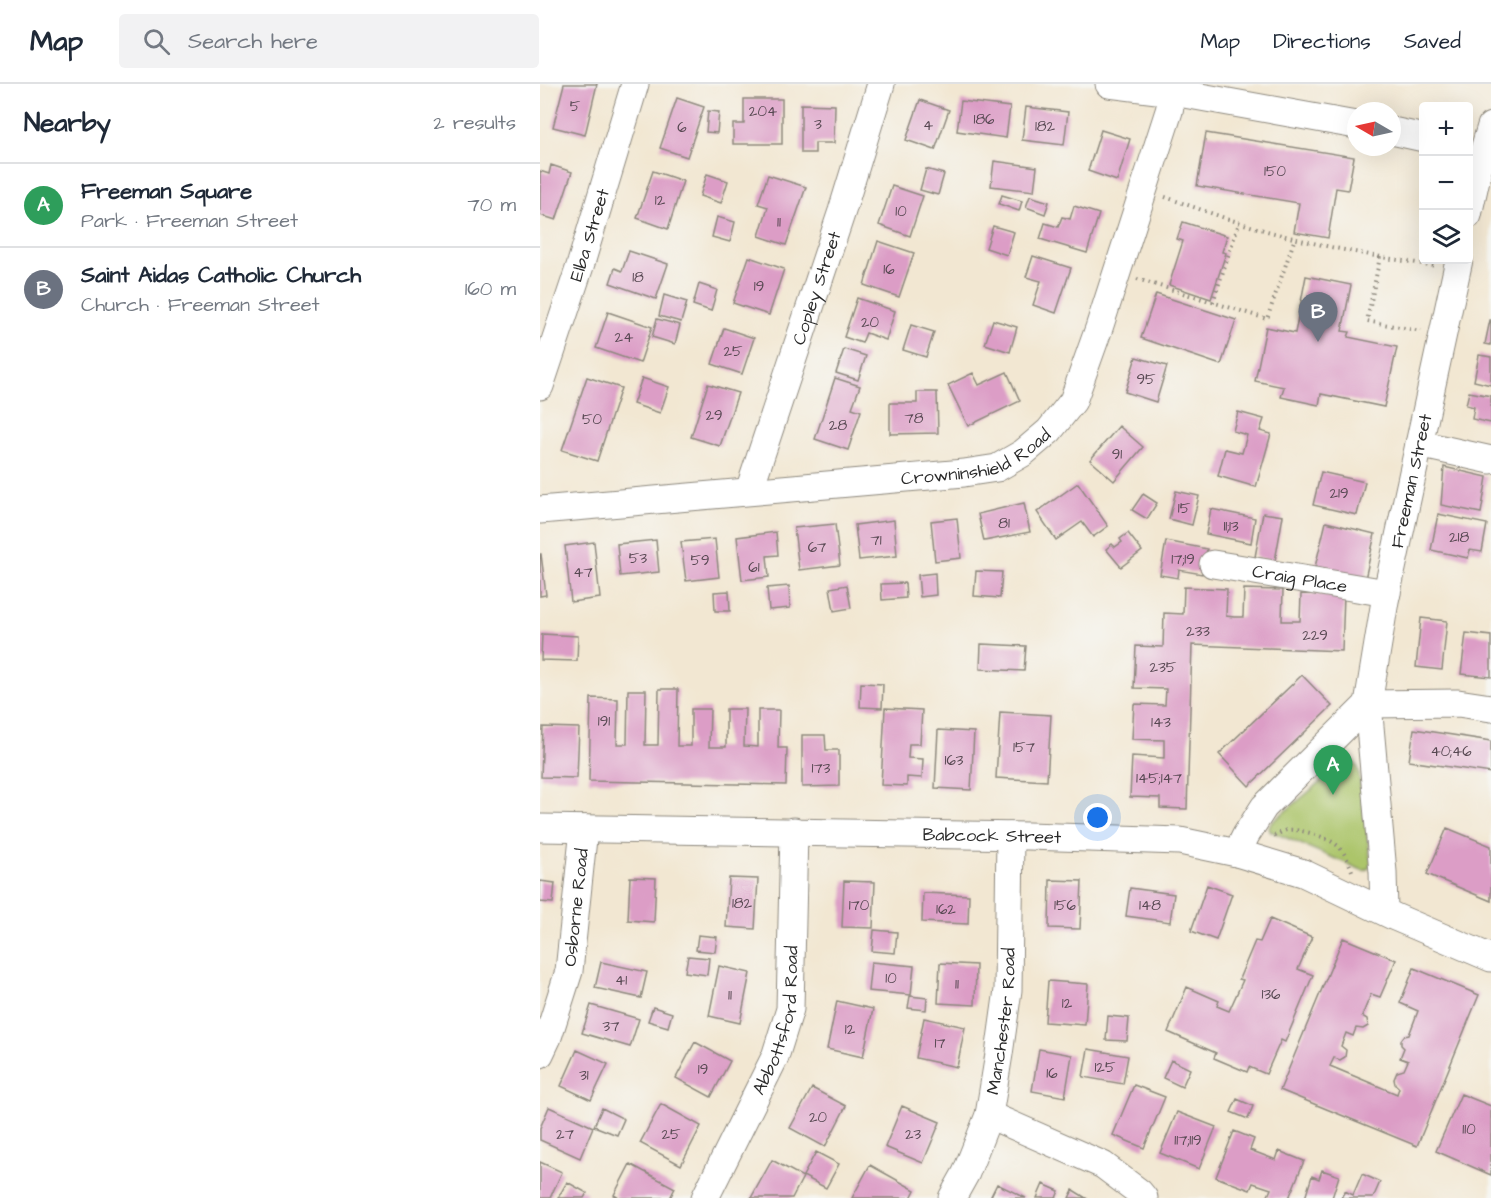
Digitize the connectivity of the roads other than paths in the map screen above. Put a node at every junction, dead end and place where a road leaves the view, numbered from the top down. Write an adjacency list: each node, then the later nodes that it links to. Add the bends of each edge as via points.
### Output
1 (635, 84): 12 (street, Elba Street)
2 (882, 84): 15 (street, Copley Street)
3 (1109, 84): 4 (street)
4 (1173, 92): 5 (street); 15 (street, Crowninshield Road, via 1077,391 1049,431 1023,453 996,468)
5 (1347, 123)
6 (1491, 126): 9 (street)
7 (1401, 133): 8 (street)
8 (1419, 137)
9 (1481, 152): 10 (street)
10 (1469, 210)
11 (1448, 264): 13 (street, Freeman Street)
12 (540, 386)
13 (1419, 444): 14 (street); 18 (street, Freeman Street)
14 (1491, 460)
15 (749, 491): 16 (street, Crowninshield Road)
16 (540, 510)
17 (1213, 564): 18 (street, Craig Place)
18 (1387, 593): 19 (street, Freeman Street)
19 (1368, 704): 20 (street, via 1458,703); 25 (street, via 1264,807); 26 (street, Freeman Street)
20 (1491, 708)
21 (540, 828): 22 (street, Babcock Street)
22 (584, 829): 23 (street, Babcock Street); 28 (street, Osborne Road, via 569,971)
23 (794, 831): 24 (street, Babcock Street); 30 (street, Abbottsford Road, via 790,1009 775,1057)
24 (1010, 836): 25 (street, Babcock Street, via 1180,841); 29 (street, Manchester Road, via 1008,990)
25 (1237, 853): 26 (street, Babcock Street, via 1304,873)
26 (1384, 911): 27 (street, Babcock Street)
27 (1491, 957)
28 (540, 1054)
29 (989, 1115): 31 (street, Manchester Road); 32 (street, via 1103,1165)
30 (705, 1198)
31 (952, 1198)
32 (1144, 1198)

